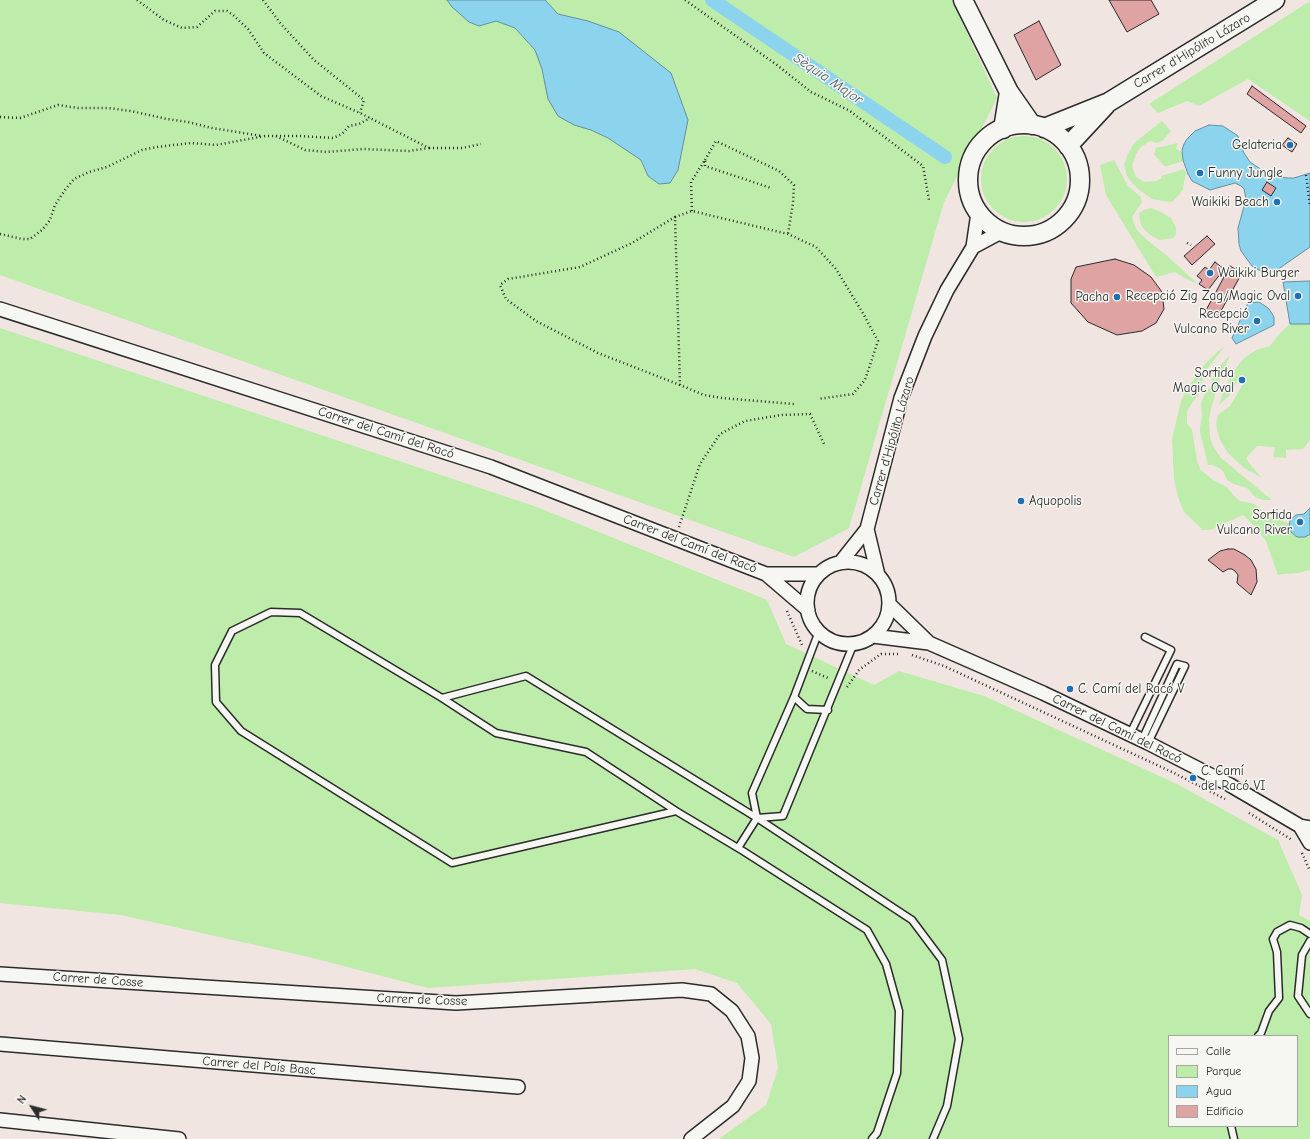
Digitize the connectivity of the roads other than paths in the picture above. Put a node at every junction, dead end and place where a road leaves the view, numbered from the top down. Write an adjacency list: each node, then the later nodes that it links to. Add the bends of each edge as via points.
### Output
1 (963, 0): 3 (street)
2 (1275, 0): 4 (street, Carrer d'Hipólito Lázaro)
3 (1009, 92): 5 (street); 6 (street)
4 (1109, 102): 5 (street, Carrer d'Hipólito Lázaro); 7 (street, Carrer d'Hipólito Lázaro)
5 (1038, 126): 6 (street, via 1012,126); 7 (street, via 1053,132)
6 (1002, 129): 8 (street, via 982,143 970,165 969,190)
7 (1068, 146): 9 (street, via 1076,159 1079,188 1068,215 1057,226 1030,236 1015,236)
8 (978, 213): 9 (street); 10 (street, Carrer d'Hipólito Lázaro)
9 (1001, 232): 10 (street, Carrer d'Hipólito Lázaro)
10 (973, 248): 12 (street, Carrer d'Hipólito Lázaro, via 947,290 925,336 901,398)
11 (0, 309): 14 (street, Carrer del Camí del Racó, via 491,467)
12 (867, 529): 13 (street, Carrer d'Hipólito Lázaro); 16 (street, Carrer d'Hipólito Lázaro)
13 (840, 562): 15 (street); 16 (street, via 861,564)
14 (766, 574): 15 (street, Carrer del Camí del Racó); 18 (street, Carrer del Camí del Racó)
15 (818, 574): 18 (street, via 809,591)
16 (878, 575): 17 (street, via 887,588)
17 (889, 604): 20 (street, via 884,622); 23 (street, Carrer del Camí del Racó)
18 (808, 610): 19 (street)
19 (819, 631): 22 (street, via 839,643); 24 (lane)
20 (873, 636): 22 (street); 23 (street, Carrer del Camí del Racó)
21 (1145, 638): 27 (lane, via 1171,650)
22 (854, 643): 26 (lane)
23 (929, 643): 27 (street, Carrer del Camí del Racó)
24 (794, 697): 26 (lane, via 807,710); 30 (lane, via 752,793)
25 (442, 698): 29 (lane, via 496,733 586,752); 29 (lane, via 300,613 271,612 232,631 215,665 216,702 241,731 452,863); 30 (lane, via 526,676)
26 (828, 710): 30 (lane, via 783,816)
27 (1130, 734): 28 (street, Carrer del Camí del Racó)
28 (1145, 742): 28 (lane, via 1185,666 1177,664); 31 (street, Carrer del Camí del Racó)
29 (676, 811): 33 (lane)
30 (757, 818): 33 (lane); 46 (lane, via 912,920 942,960 959,1039 947,1106)
31 (1305, 827): 32 (street, Carrer del Camí del Racó)
32 (1305, 846)
33 (738, 848): 45 (lane, via 867,930 886,964 900,1011 897,1073)
34 (1310, 934): 38 (lane, via 1290,925 1277,932 1273,939 1277,952 1279,998 1269,1011)
35 (1310, 941): 37 (lane, via 1302,955 1298,996)
36 (0, 974): 44 (street, Carrer de Cosse, via 456,1003 682,990 711,994 732,1011 748,1036 752,1058 749,1081 733,1106)
37 (1310, 1014)
38 (1259, 1035)
39 (0, 1044): 40 (street, Carrer del País Basc)
40 (518, 1088)
41 (0, 1120): 43 (street)
42 (1231, 1127): 47 (lane)
43 (179, 1139)
44 (691, 1139)
45 (872, 1139)
46 (933, 1139)
47 (1234, 1139)

